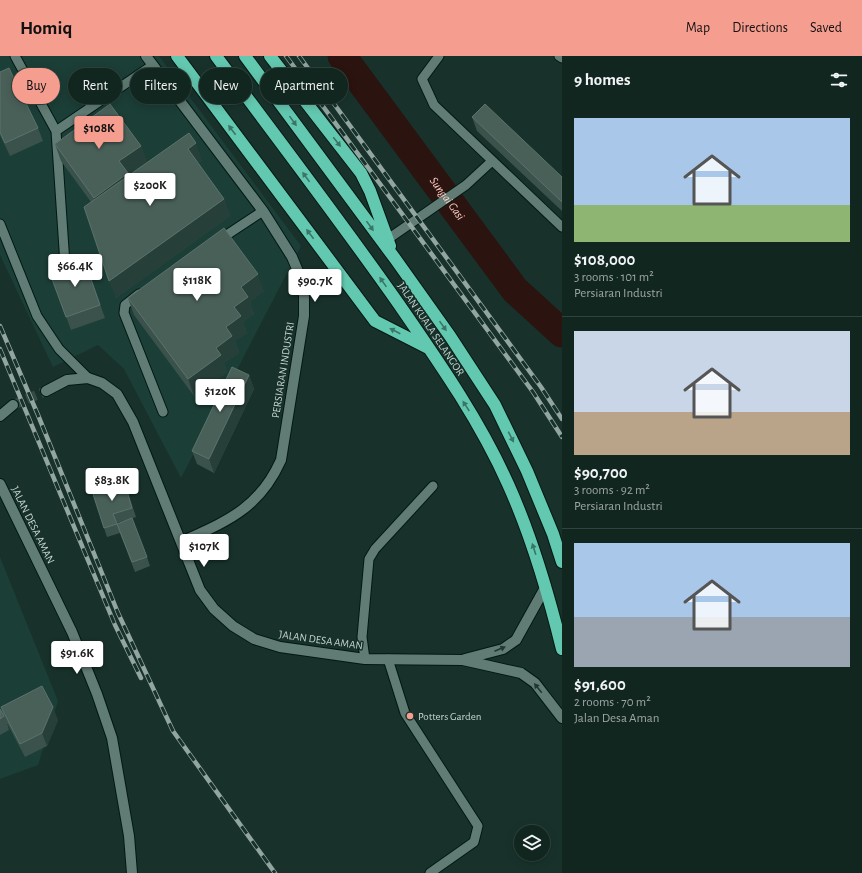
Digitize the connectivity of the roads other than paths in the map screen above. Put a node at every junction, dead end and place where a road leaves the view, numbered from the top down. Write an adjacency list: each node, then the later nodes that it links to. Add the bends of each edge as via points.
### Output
1 (15, 56): 11 (lane)
2 (146, 56): 10 (street, PERSIARAN INDUSTRI)
3 (177, 56): 21 (highway, one-way to 3, via 375,321)
4 (216, 56): 21 (highway, JALAN KUALA SELANGOR, one-way to 4)
5 (245, 56): 18 (highway, JALAN KUALA SELANGOR, one-way to 18)
6 (270, 56): 16 (highway, one-way to 16, via 361,173)
7 (439, 56): 12 (lane, via 422,79 434,105)
8 (559, 56): 9 (lane)
9 (562, 58)
10 (153, 65): 11 (lane); 13 (street, PERSIARAN INDUSTRI)
11 (56, 131): 19 (lane)
12 (492, 161): 15 (lane); 16 (lane, via 466,185)
13 (263, 211): 17 (lane); 29 (street, PERSIARAN INDUSTRI, via 292,257 300,276 304,296 304,316 281,460 266,486 251,504 231,519)
14 (0, 224): 22 (lane, via 37,316 59,349)
15 (562, 227)
16 (388, 239): 18 (highway)
17 (212, 246)
18 (396, 260): 30 (highway, JALAN KUALA SELANGOR, one-way to 30, via 450,336 494,405 528,471)
19 (64, 264)
20 (147, 289): 25 (lane, via 124,305 124,313)
21 (429, 348): 31 (highway, JALAN KUALA SELANGOR, one-way to 21, via 532,542 508,483 472,414)
22 (88, 378): 23 (street, JALAN DESA AMAN, via 67,380); 29 (street, JALAN DESA AMAN, via 102,383 120,399 133,422)
23 (46, 390)
24 (13, 405): 26 (street)
25 (163, 412)
26 (0, 416)
27 (0, 484): 37 (street, JALAN DESA AMAN, via 72,632 112,738 129,836)
28 (433, 486): 33 (lane, via 375,549 369,559 362,637)
29 (181, 542): 33 (street, JALAN DESA AMAN, via 200,590 214,609 233,626 254,639 280,648)
30 (562, 562)
31 (546, 586): 32 (highway, JALAN KUALA SELANGOR); 35 (street, JALAN DESA AMAN, one-way to 31, via 503,649 516,640)
32 (562, 649)
33 (365, 659): 34 (street, JALAN DESA AMAN)
34 (388, 659): 35 (street, JALAN DESA AMAN); 38 (lane, via 405,713 478,826 474,842)
35 (463, 660): 36 (street, JALAN DESA AMAN, one-way to 35, via 534,683 521,673)
36 (562, 718)
37 (132, 873)
38 (430, 873)

